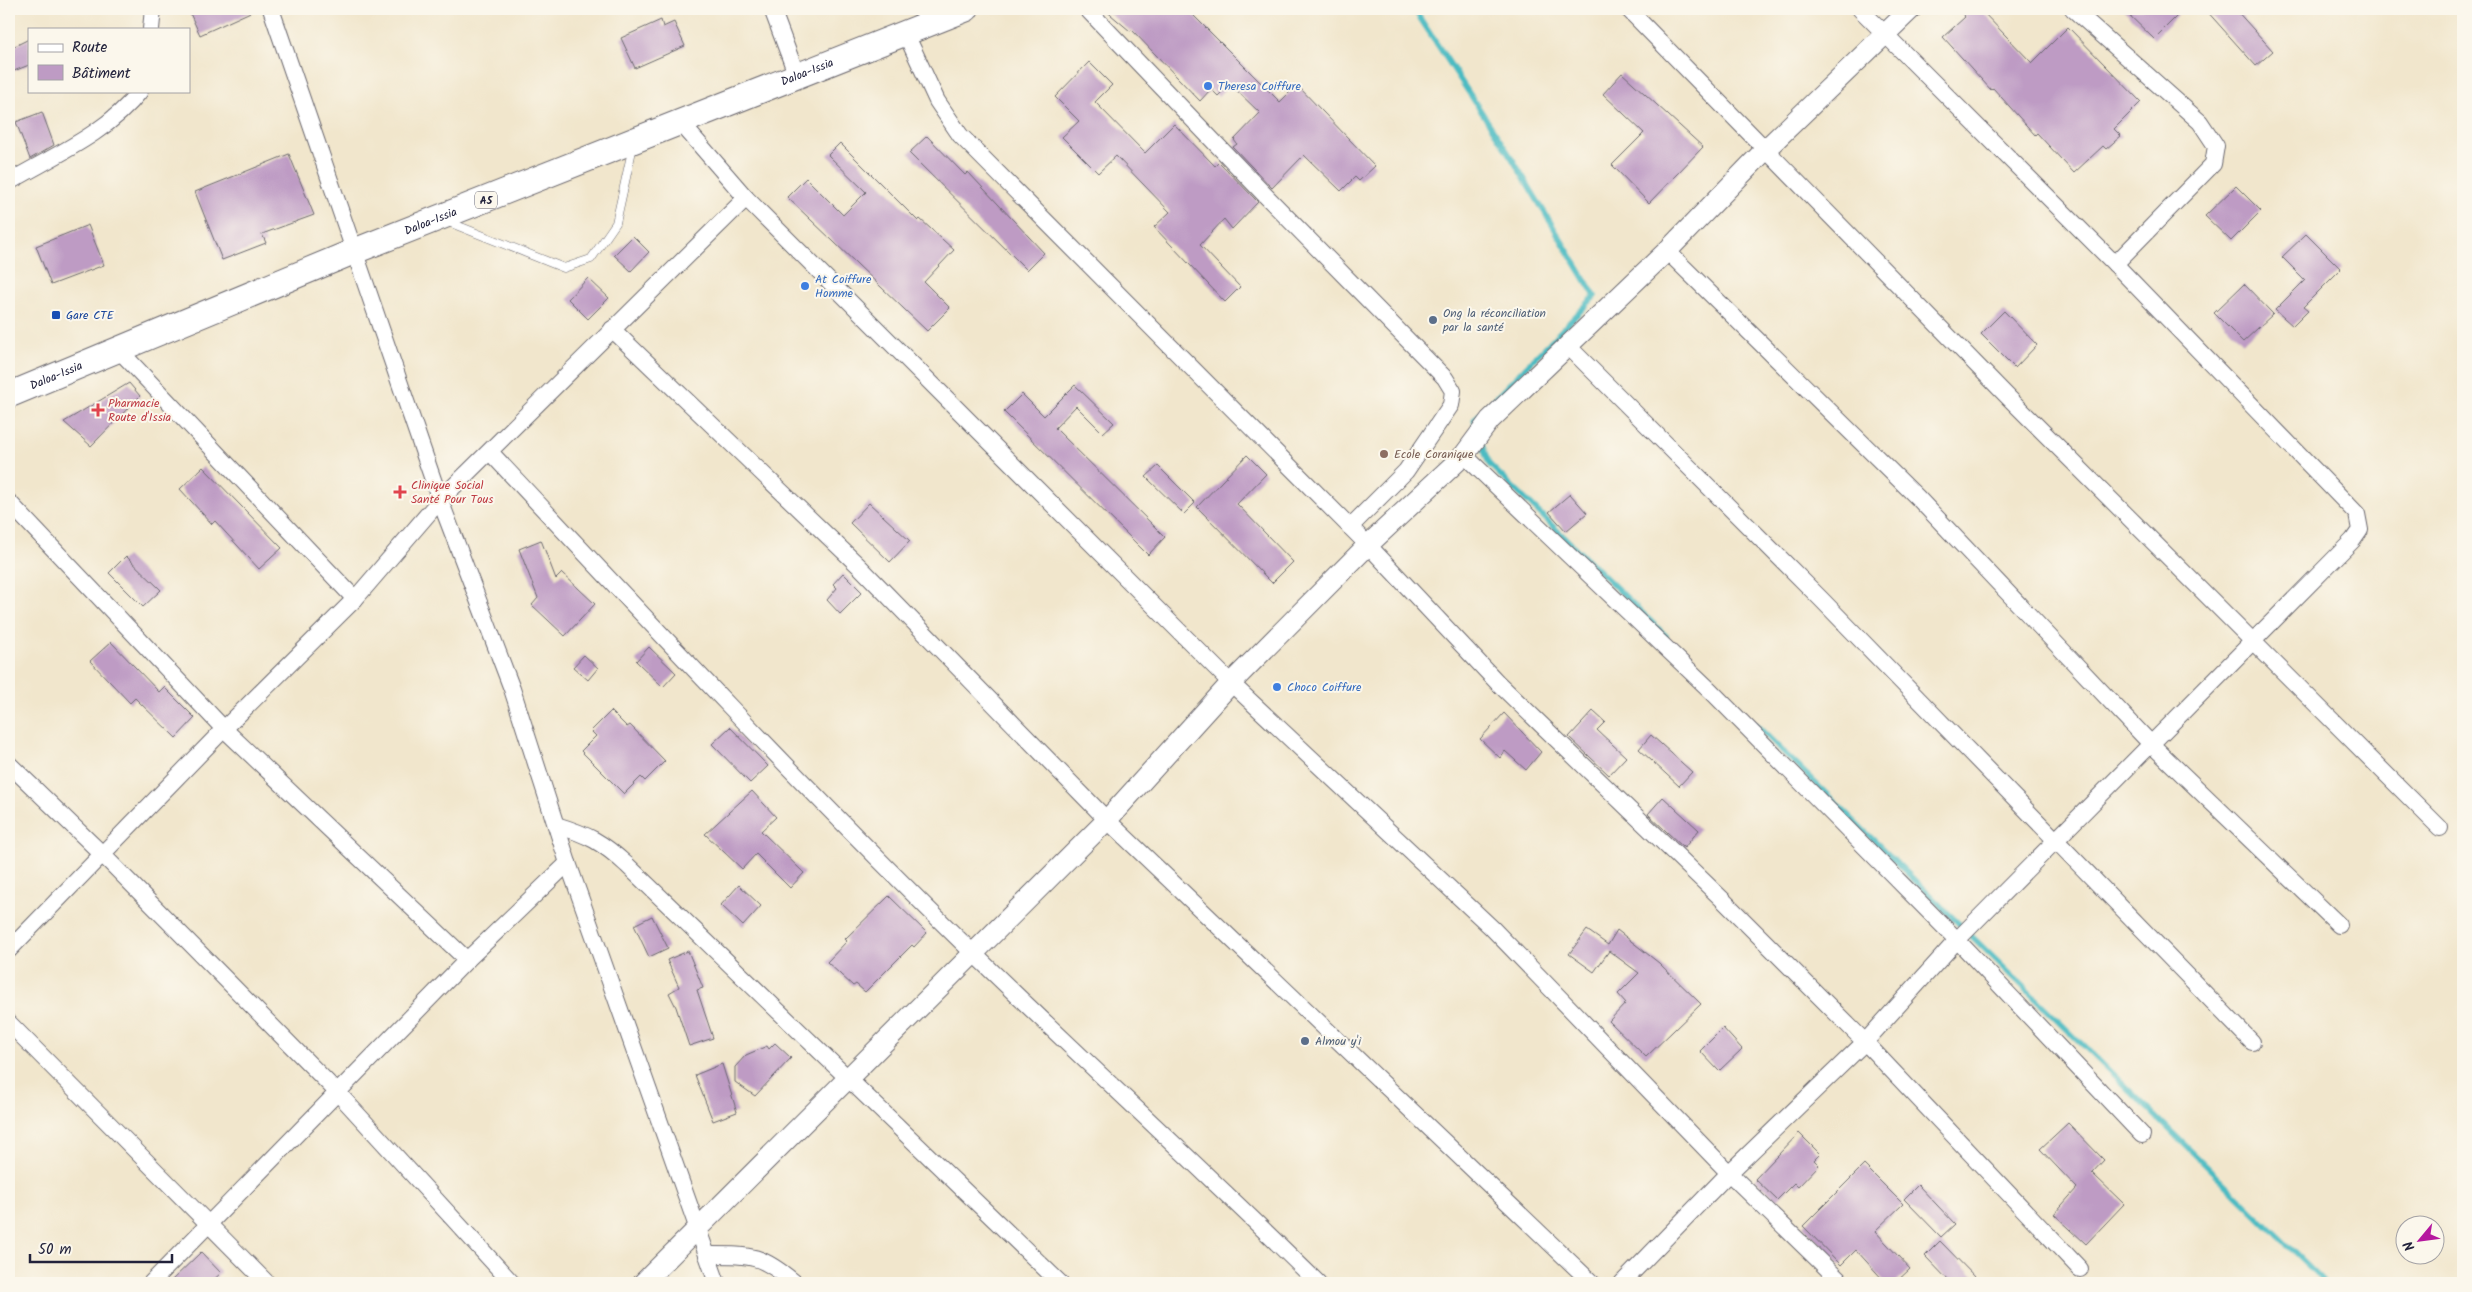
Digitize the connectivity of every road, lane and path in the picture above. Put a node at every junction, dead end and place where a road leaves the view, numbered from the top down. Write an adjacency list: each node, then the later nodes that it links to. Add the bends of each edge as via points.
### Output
1 (153, 9): 10 (street)
2 (271, 9): 21 (street)
3 (772, 9): 13 (street)
4 (966, 9): 11 (main road, Daloa-Issia / A5)
5 (1088, 9): 32 (street, via 1445,378 1453,391 1451,405 1406,471)
6 (1628, 9): 17 (street)
7 (1860, 9): 12 (street)
8 (1911, 9): 12 (street)
9 (2073, 9): 23 (street, via 2200,122 2216,146 2213,164)
10 (151, 28)
11 (905, 32): 13 (main road, Daloa-Issia / A5); 32 (street, via 937,101 960,135)
12 (1885, 34): 17 (street); 23 (street)
13 (797, 76): 15 (main road, Daloa-Issia / A5)
14 (139, 92): 18 (street, via 127,108 99,129)
15 (681, 123): 16 (main road, Daloa-Issia / A5); 19 (street)
16 (634, 141): 20 (main road, Daloa-Issia / A5); 20 (lane, via 616,223 591,259 564,268)
17 (1766, 149): 22 (street); 35 (street)
18 (9, 182)
19 (746, 198): 24 (street); 36 (street)
20 (439, 218): 21 (main road, Daloa-Issia / A5)
21 (355, 251): 26 (main road, Daloa-Issia / A5); 30 (street)
22 (1667, 251): 25 (street); 38 (street, via 1918,498)
23 (2115, 264): 35 (street, via 2357,514 2360,530 2353,540)
24 (612, 329): 29 (street); 40 (street, via 860,567)
25 (1568, 346): 28 (street, via 1487,423); 43 (street)
26 (118, 349): 27 (main road, Daloa-Issia / A5); 34 (street)
27 (9, 395)
28 (1467, 450): 33 (street); 47 (street)
29 (490, 452): 30 (street); 49 (street, via 712,689)
30 (440, 500): 34 (street); 41 (street, via 512,689)
31 (9, 502): 37 (street)
32 (1350, 527): 33 (street)
33 (1368, 545): 36 (street); 52 (street, via 1497,682)
34 (355, 599): 37 (street)
35 (2252, 642): 38 (street); 42 (street)
36 (1231, 683): 40 (street); 57 (street, via 1492,928)
37 (224, 729): 44 (street); 50 (street)
38 (2152, 745): 43 (street); 46 (street)
39 (9, 764): 44 (street)
40 (1107, 820): 49 (street); 70 (street)
41 (556, 825): 45 (street); 54 (street, via 585,834 606,846)
42 (2440, 828)
43 (2058, 840): 47 (street); 53 (street)
44 (102, 854): 48 (street); 55 (street)
45 (568, 863): 50 (street); 59 (street)
46 (2339, 925)
47 (1958, 939): 52 (street); 56 (street)
48 (9, 950)
49 (973, 953): 54 (street); 69 (street)
50 (467, 960): 55 (street)
51 (9, 1023): 58 (street)
52 (1865, 1042): 57 (street); 61 (street)
53 (2252, 1042)
54 (849, 1078): 59 (street); 68 (street)
55 (338, 1093): 58 (street); 64 (street)
56 (2142, 1135)
57 (1729, 1173): 71 (street); 72 (street)
58 (208, 1224): 62 (street); 63 (street)
59 (697, 1229): 60 (street); 65 (street)
60 (707, 1255): 66 (street); 67 (street, via 746,1255 768,1262)
61 (2080, 1269)
62 (150, 1283)
63 (267, 1283)
64 (512, 1283)
65 (642, 1283)
66 (717, 1283)
67 (795, 1283)
68 (1060, 1283)
69 (1318, 1283)
70 (1592, 1283)
71 (1622, 1283)
72 (1842, 1283)

